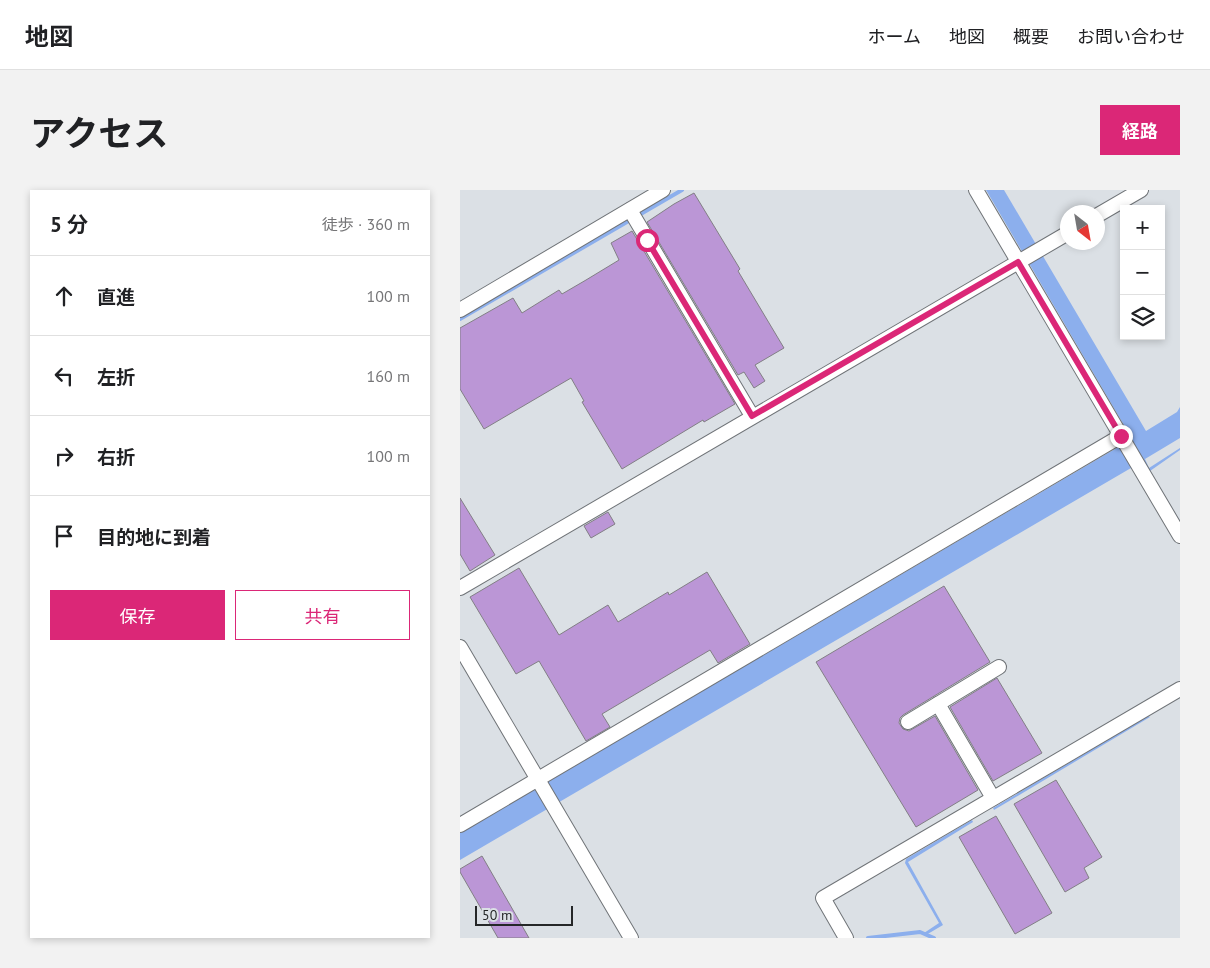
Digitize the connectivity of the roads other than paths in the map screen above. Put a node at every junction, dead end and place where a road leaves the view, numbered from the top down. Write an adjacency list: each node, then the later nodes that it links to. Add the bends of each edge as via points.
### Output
1 (663, 190): 4 (street)
2 (976, 190): 7 (street)
3 (1141, 190): 5 (street)
4 (630, 210): 8 (street); 9 (street)
5 (1105, 211)
6 (1060, 238): 7 (street)
7 (1018, 262): 9 (street); 10 (street)
8 (460, 310)
9 (752, 416): 12 (street)
10 (1121, 436): 11 (street); 18 (street)
11 (1180, 536)
12 (460, 588)
13 (460, 647): 18 (street)
14 (998, 667): 16 (street)
15 (1180, 689): 19 (street)
16 (938, 704): 17 (street); 19 (street)
17 (908, 722)
18 (539, 782): 20 (street); 21 (street)
19 (993, 798): 22 (street, via 823,898)
20 (460, 826)
21 (631, 938)
22 (846, 938)

